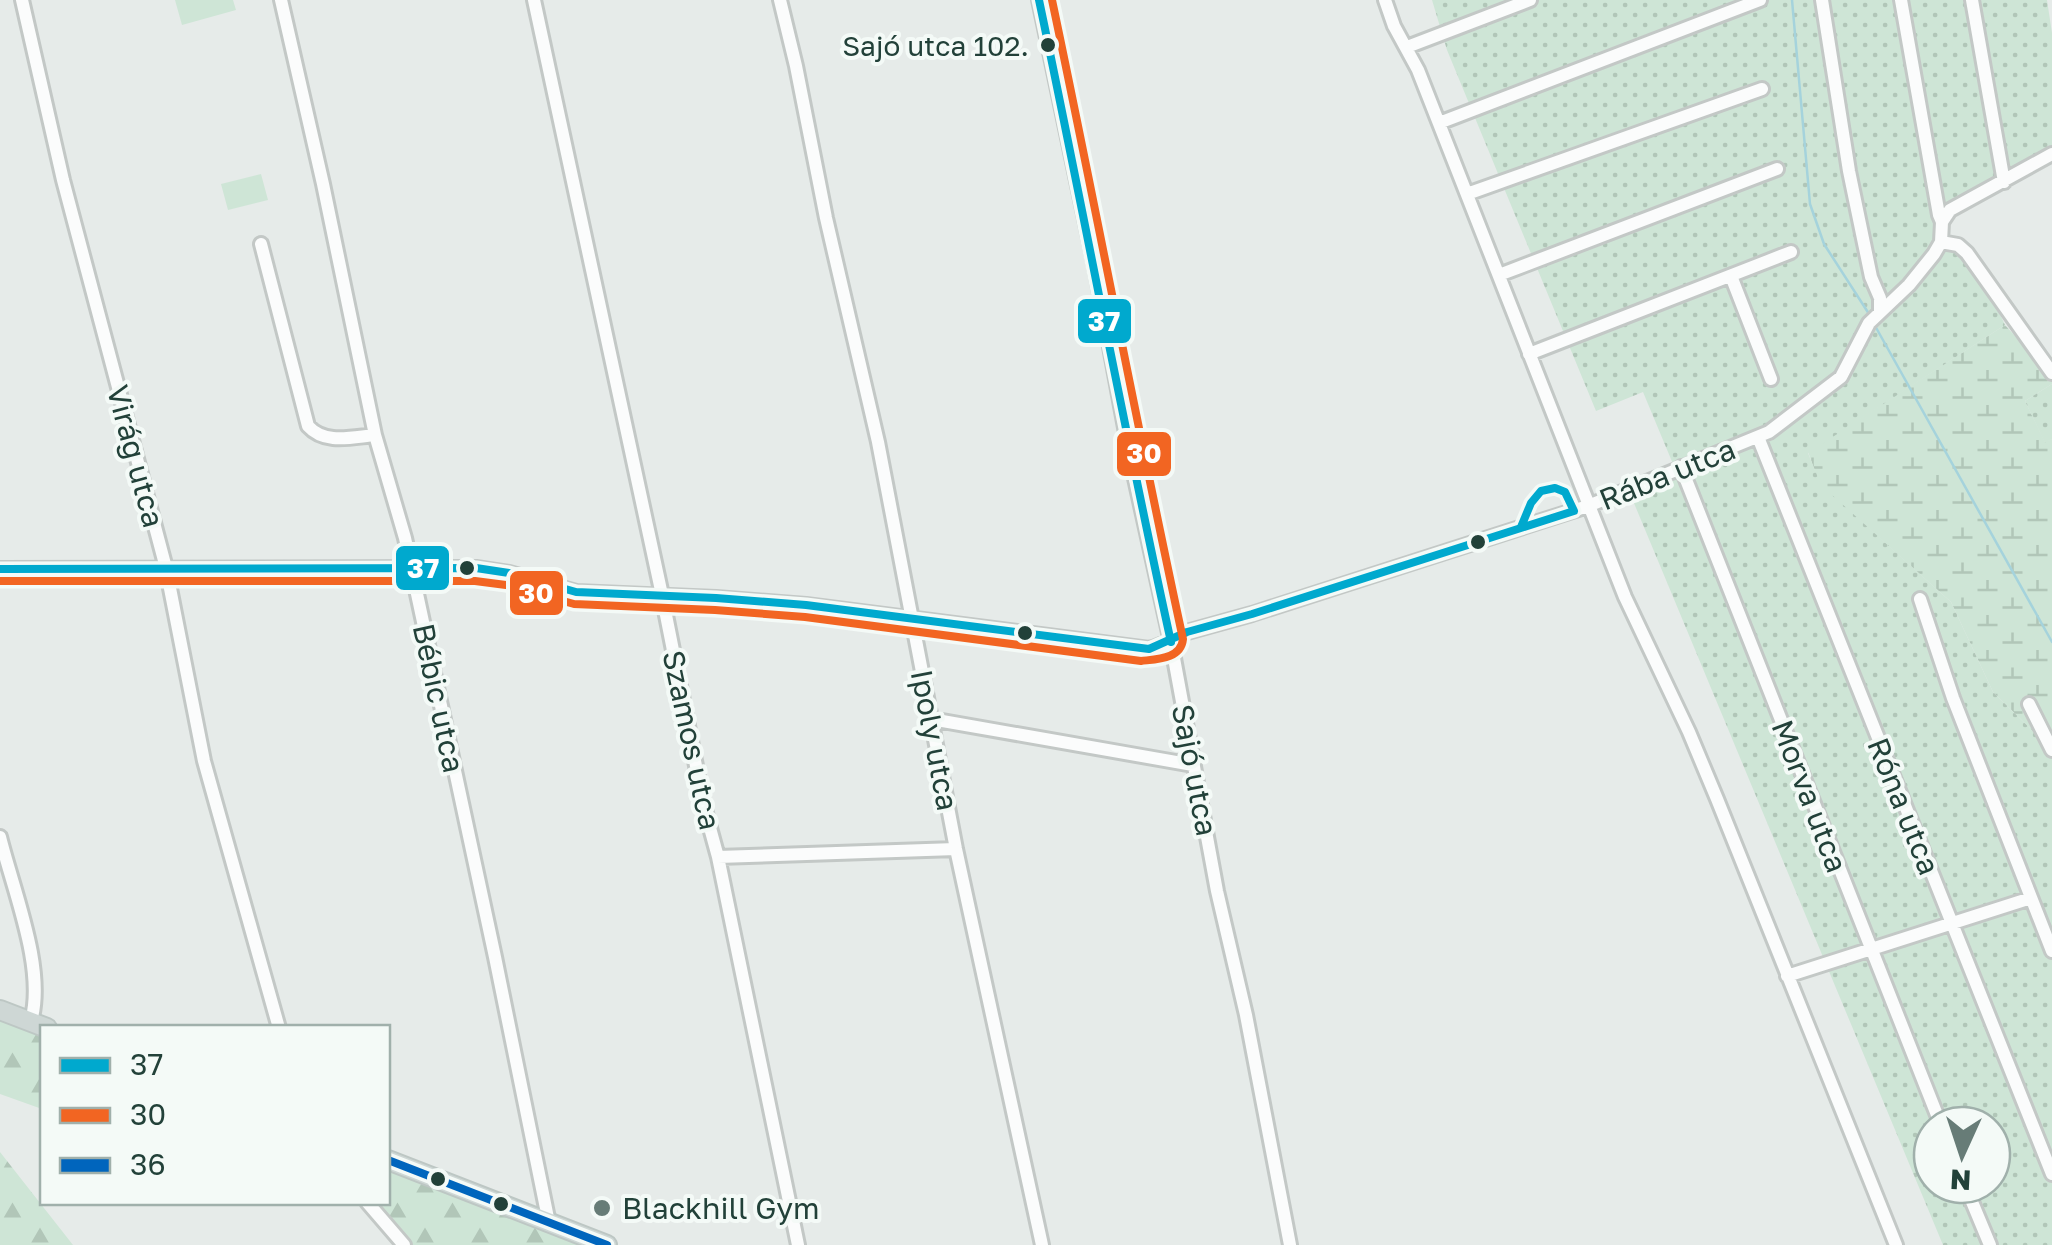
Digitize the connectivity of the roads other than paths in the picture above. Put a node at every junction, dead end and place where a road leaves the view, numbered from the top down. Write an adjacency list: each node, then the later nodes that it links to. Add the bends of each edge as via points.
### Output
1 (22, 0): 33 (street, Virág utca)
2 (281, 0): 29 (street, Bébic utca)
3 (534, 0): 36 (street, Szamos utca)
4 (780, 0): 38 (street, Ipoly utca)
5 (1039, 0): 39 (street, Sajó utca)
6 (1385, 0): 12 (street)
7 (1530, 0): 12 (street)
8 (1760, 0): 14 (street)
9 (1822, 0): 25 (street, via 1848,170 1879,293)
10 (1901, 0): 19 (street)
11 (1972, 0): 17 (street)
12 (1407, 47): 14 (street)
13 (1762, 89): 18 (street)
14 (1439, 123): 18 (street)
15 (2052, 154): 17 (street)
16 (1777, 169): 23 (street)
17 (2004, 182): 19 (street, via 1950,210)
18 (1468, 194): 23 (street)
19 (1942, 222): 20 (street)
20 (1941, 242): 25 (street, Rába utca); 27 (street, via 1967,253)
21 (261, 244): 29 (street, via 308,426 334,438)
22 (1791, 252): 24 (street)
23 (1499, 276): 26 (street)
24 (1731, 276): 26 (street); 28 (street)
25 (1875, 318): 30 (street, Rába utca, via 1841,376)
26 (1529, 354): 32 (street)
27 (2052, 374)
28 (1771, 379)
29 (375, 435): 34 (street, Bébic utca)
30 (1758, 437): 31 (street, Rába utca); 48 (street, Róna utca)
31 (1681, 468): 32 (street, Rába utca); 49 (street, Morva utca)
32 (1588, 506): 39 (street, Rába utca); 51 (street)
33 (166, 568): 34 (street, Rába utca); 35 (street, Rába utca); 54 (street, Virág utca, via 204,761)
34 (412, 568): 36 (street, Rába utca, via 493,570 576,592); 60 (street, Bébic utca)
35 (0, 569)
36 (662, 595): 38 (street, Rába utca); 46 (street, Szamos utca)
37 (1920, 600): 47 (street)
38 (912, 618): 39 (street, Rába utca, via 1142,648); 41 (street, Ipoly utca)
39 (1171, 642): 43 (street, Sajó utca)
40 (2029, 704): 42 (street)
41 (931, 719): 43 (street); 45 (street, Ipoly utca)
42 (2052, 750)
43 (1193, 765): 65 (street, Sajó utca)
44 (0, 837): 53 (street, via 32,959)
45 (956, 849): 46 (street); 64 (street, Ipoly utca)
46 (718, 857): 63 (street, Szamos utca)
47 (2031, 898): 48 (street); 50 (street)
48 (1951, 925): 49 (street); 57 (street, Róna utca)
49 (1871, 951): 51 (street); 55 (street, Morva utca)
50 (2052, 951)
51 (1788, 976): 66 (street)
52 (0, 1010): 53 (main road)
53 (39, 1024)
54 (278, 1025)
55 (1933, 1105)
56 (390, 1161): 60 (main road)
57 (2052, 1174)
58 (370, 1205): 61 (street)
59 (1974, 1205): 67 (street)
60 (549, 1223): 62 (main road)
61 (404, 1245)
62 (607, 1245)
63 (798, 1245)
64 (1042, 1245)
65 (1290, 1245)
66 (1896, 1245)
67 (1990, 1245)

